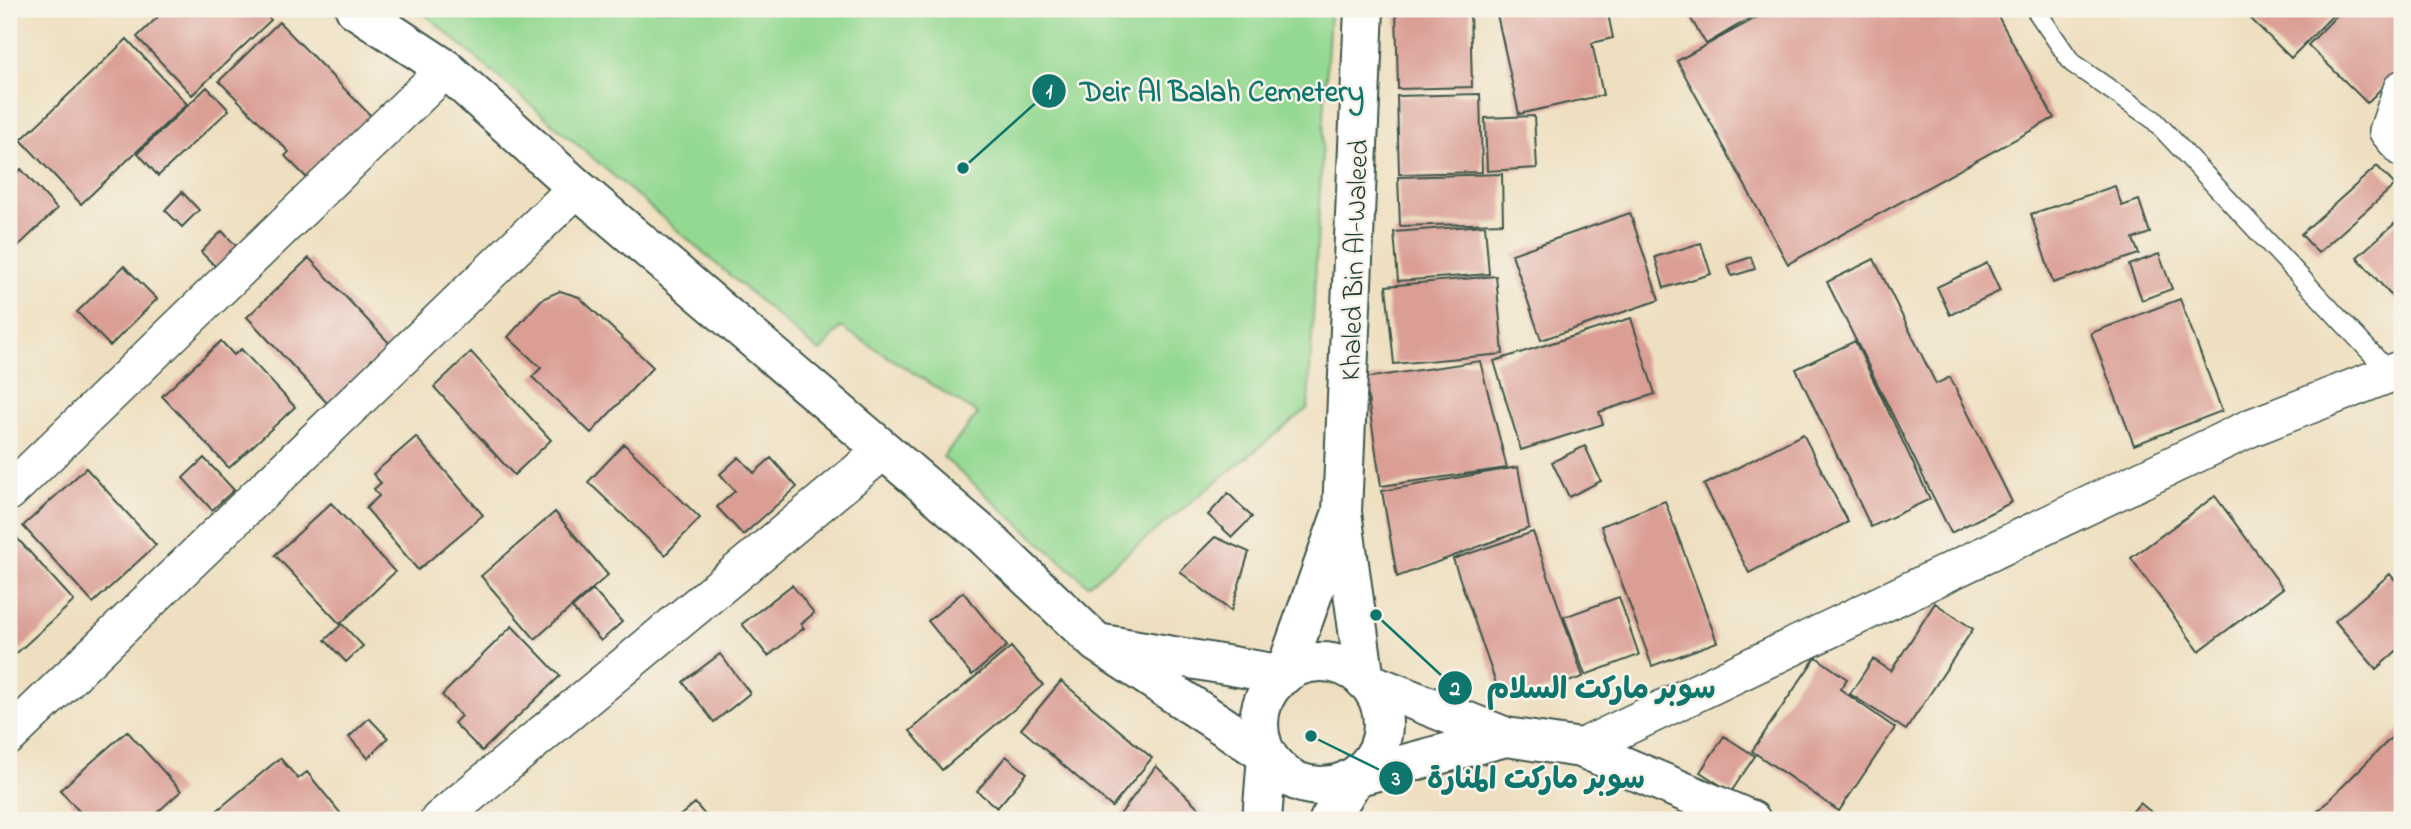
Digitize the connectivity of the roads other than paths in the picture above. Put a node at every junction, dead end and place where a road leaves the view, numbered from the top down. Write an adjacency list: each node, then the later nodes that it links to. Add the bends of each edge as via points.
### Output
1 (355, 9): 4 (street)
2 (1364, 9): 11 (street, Khaled Bin Al-Waleed)
3 (2035, 9): 8 (lane, via 2071,63 2153,119)
4 (446, 69): 7 (street); 10 (street)
5 (2402, 89): 6 (street, via 2388,131)
6 (2402, 148)
7 (577, 188): 9 (street); 15 (street)
8 (2396, 371): 17 (street, via 2250,428)
9 (883, 451): 12 (street, via 983,535); 20 (street)
10 (9, 492)
11 (1342, 512): 13 (street); 14 (street)
12 (1097, 643): 13 (street); 18 (street)
13 (1284, 675): 14 (street, via 1318,662 1338,664); 18 (street, via 1268,692 1260,711 1259,732)
14 (1365, 681): 16 (street); 19 (street, via 1380,705 1383,726 1380,746 1370,764)
15 (9, 736)
16 (1506, 737): 17 (street); 19 (street)
17 (1581, 748): 23 (street)
18 (1267, 755): 19 (street, via 1294,781 1314,787); 21 (street)
19 (1355, 777): 22 (street)
20 (439, 820)
21 (1262, 820)
22 (1329, 820)
23 (1751, 820)

